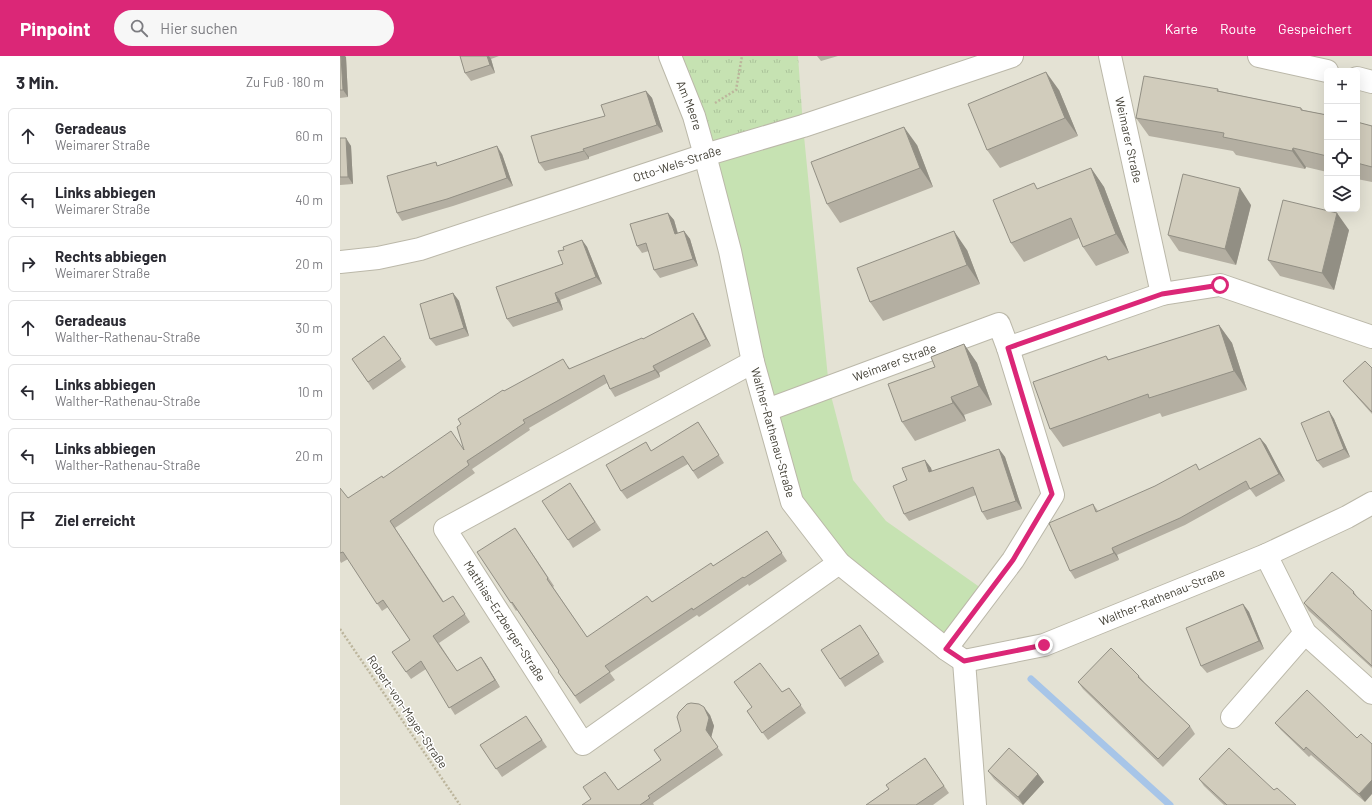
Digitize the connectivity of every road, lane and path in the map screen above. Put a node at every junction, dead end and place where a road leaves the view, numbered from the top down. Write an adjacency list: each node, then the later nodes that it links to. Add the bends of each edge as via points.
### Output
1 (670, 56): 9 (street, Am Meere)
2 (742, 56): 9 (path, via 736,90)
3 (1012, 56): 10 (street, Otto-Wels-Straße, via 803,126)
4 (1110, 56): 12 (street, Weimarer Straße)
5 (1259, 56): 6 (street)
6 (1324, 71)
7 (1360, 79): 8 (street)
8 (1372, 82)
9 (694, 116): 10 (street, Am Meere)
10 (705, 155): 11 (street, Otto-Wels-Straße, via 420,249 378,258); 15 (street, Walther-Rathenau-Straße, via 730,251)
11 (340, 262)
12 (1162, 294): 13 (street, via 1220,285); 14 (street)
13 (1372, 337)
14 (1008, 348): 16 (street, Weimarer Straße, via 999,324); 22 (street, Weimarer Straße, via 1052,494 1013,560)
15 (753, 362): 16 (street, Walther-Rathenau-Straße); 19 (street, Matthias-Erzberger-Straße, via 445,529 583,744)
16 (767, 410): 19 (street, Walther-Rathenau-Straße, via 792,502)
17 (1372, 503): 18 (street, Walther-Rathenau-Straße)
18 (1266, 555): 21 (street); 23 (street, Walther-Rathenau-Straße, via 1044,645)
19 (839, 563): 22 (street, Walther-Rathenau-Straße)
20 (340, 630): 26 (path, Robert-von-Mayer-Straße)
21 (1305, 633): 24 (street); 25 (street)
22 (946, 649): 23 (street, Walther-Rathenau-Straße)
23 (964, 661): 27 (street)
24 (1372, 693)
25 (1232, 717)
26 (460, 805)
27 (975, 805)

